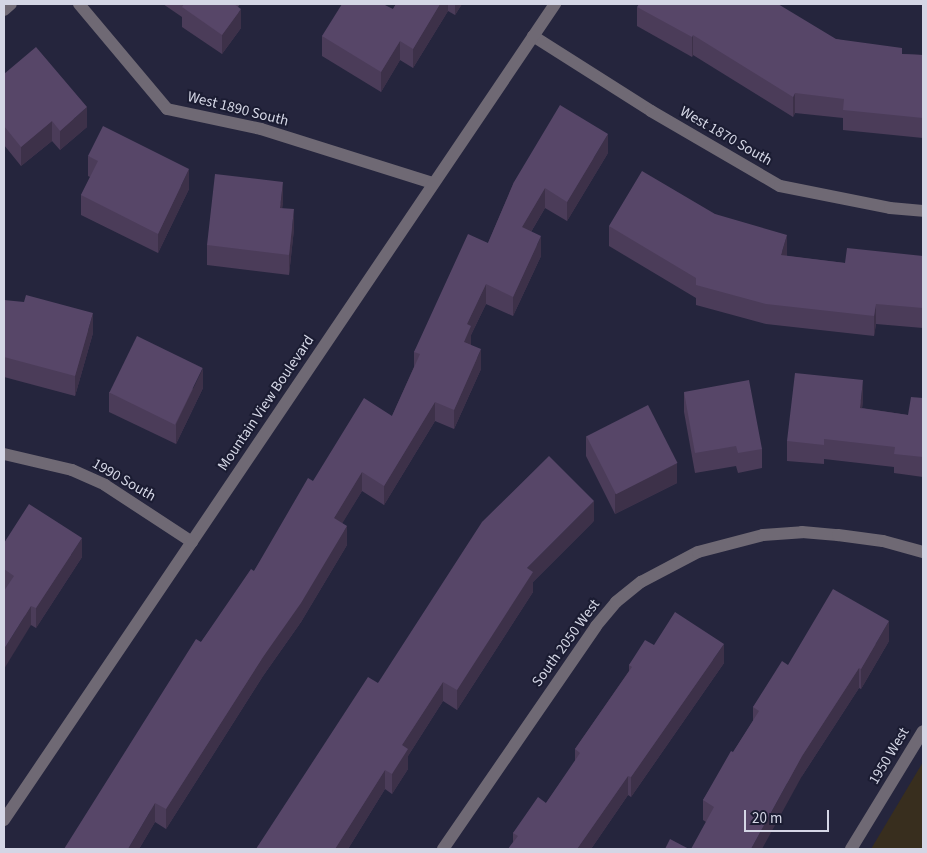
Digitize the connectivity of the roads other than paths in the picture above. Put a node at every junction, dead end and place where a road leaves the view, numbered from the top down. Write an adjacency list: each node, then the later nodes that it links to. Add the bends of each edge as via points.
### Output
1 (11, 4): 4 (street)
2 (79, 4): 6 (street, West 1890 South, via 167,108 261,129)
3 (555, 4): 5 (street, Mountain View Boulevard)
4 (4, 10)
5 (533, 36): 6 (street, Mountain View Boulevard); 7 (street, West 1870 South, via 651,111 780,186 890,208)
6 (432, 183): 9 (street, Mountain View Boulevard)
7 (923, 211)
8 (4, 454): 9 (street, 1990 South, via 64,467 96,481)
9 (192, 542): 13 (street, Mountain View Boulevard)
10 (923, 552): 14 (street, South 2050 West, via 883,541 802,532 763,535 722,544 662,568 616,602 596,626)
11 (923, 731): 12 (street, 1950 West)
12 (919, 748): 15 (street, 1950 West)
13 (4, 820)
14 (443, 849)
15 (851, 849)

